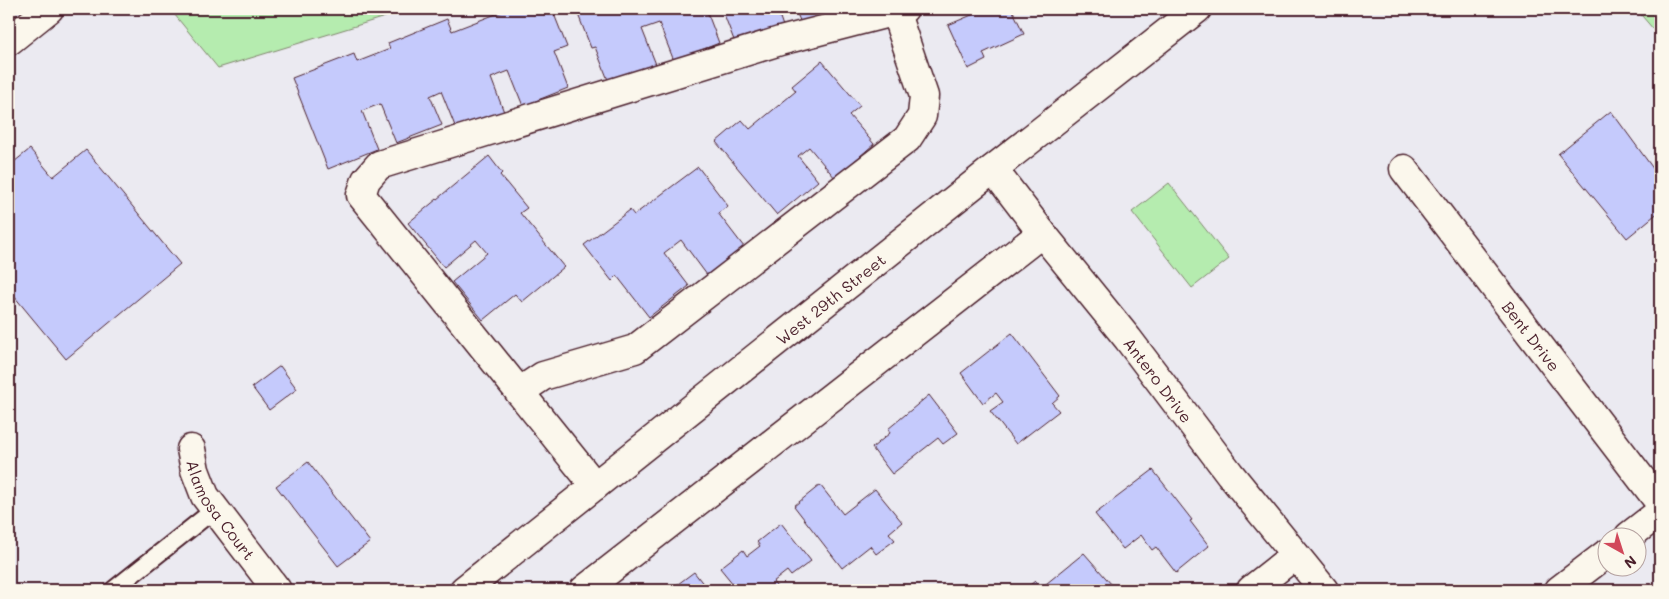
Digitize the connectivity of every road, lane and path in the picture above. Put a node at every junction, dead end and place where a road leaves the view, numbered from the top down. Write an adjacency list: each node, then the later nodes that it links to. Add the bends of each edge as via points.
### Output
1 (1197, 9): 6 (street, West 29th Street)
2 (44, 10): 4 (street)
3 (899, 10): 8 (street, via 924,96 922,116 907,139 635,349 543,376); 8 (street, via 780,40 379,165 366,180 361,195)
4 (9, 41)
5 (1404, 168): 11 (street, Bent Drive)
6 (993, 169): 7 (street, Antero Drive); 10 (street, West 29th Street)
7 (1042, 233): 15 (street, Antero Drive); 20 (street)
8 (519, 392): 10 (street)
9 (191, 449): 12 (street, Alamosa Court, via 205,496)
10 (595, 486): 19 (street, West 29th Street)
11 (1660, 503)
12 (215, 509): 17 (lane); 18 (street, Alamosa Court)
13 (1660, 512): 14 (street)
14 (1642, 526)
15 (1295, 555): 21 (street); 22 (street, Antero Drive)
16 (1596, 562): 23 (street)
17 (113, 590)
18 (277, 590)
19 (464, 590)
20 (584, 590)
21 (1251, 590)
22 (1324, 590)
23 (1559, 590)

